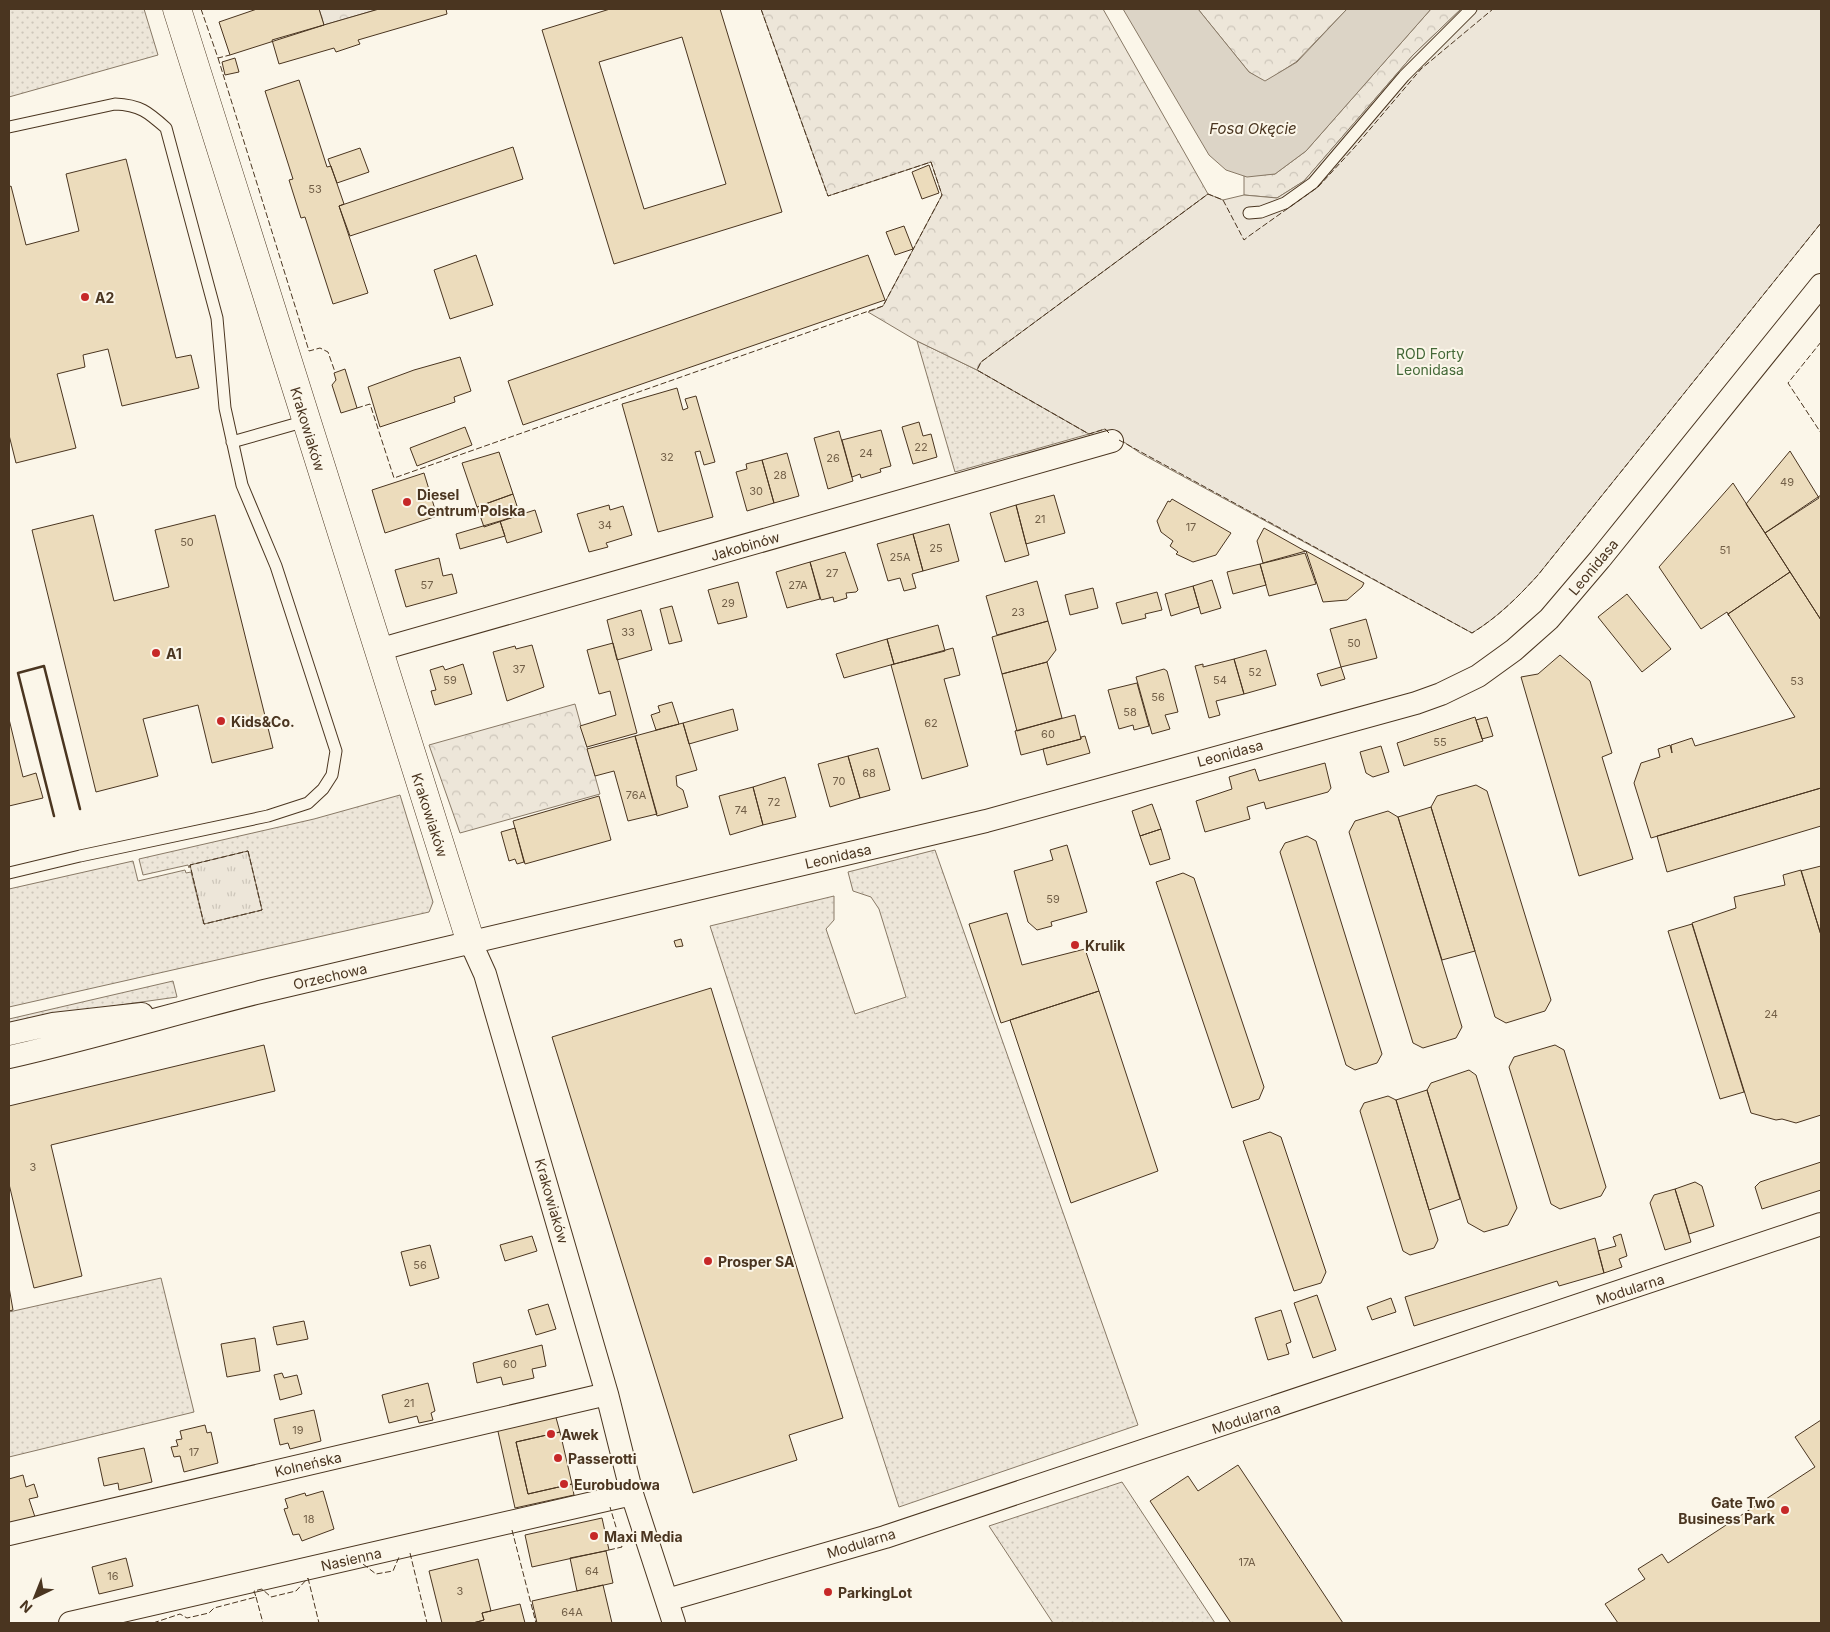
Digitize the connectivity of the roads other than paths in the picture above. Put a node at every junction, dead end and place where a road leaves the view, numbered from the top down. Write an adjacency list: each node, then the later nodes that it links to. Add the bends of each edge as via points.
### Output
1 (177, 9): 6 (street, Krakowiaków)
2 (1471, 9): 4 (lane, via 1404,76 1313,183 1285,203)
3 (9, 127): 8 (lane, via 115,104 132,104 148,111 166,128 217,318 224,408)
4 (1249, 213)
5 (1821, 284): 11 (street, Leonidasa, via 1549,619 1498,663 1458,687 1416,704 986,821)
6 (306, 421): 8 (lane); 9 (street, Krakowiaków)
7 (1112, 441): 9 (street, Jakobinów)
8 (232, 442): 10 (lane, via 242,485 276,566 336,751 332,775 308,803 268,816)
9 (378, 650): 11 (street, Krakowiaków)
10 (9, 873)
11 (470, 943): 12 (street, Orzechowa); 16 (street, Krakowiaków, via 485,974)
12 (190, 1009): 13 (street, Orzechowa, via 106,1017); 14 (street, Orzechowa)
13 (9, 1034)
14 (9, 1057)
15 (1821, 1224): 19 (street, Modularna, via 884,1537)
16 (607, 1394): 17 (street, Krakowiaków); 18 (street, Kolneńska)
17 (632, 1494): 19 (street, Krakowiaków); 20 (street, Nasienna)
18 (9, 1534)
19 (667, 1600): 21 (street, Krakowiaków)
20 (70, 1623)
21 (674, 1623)

